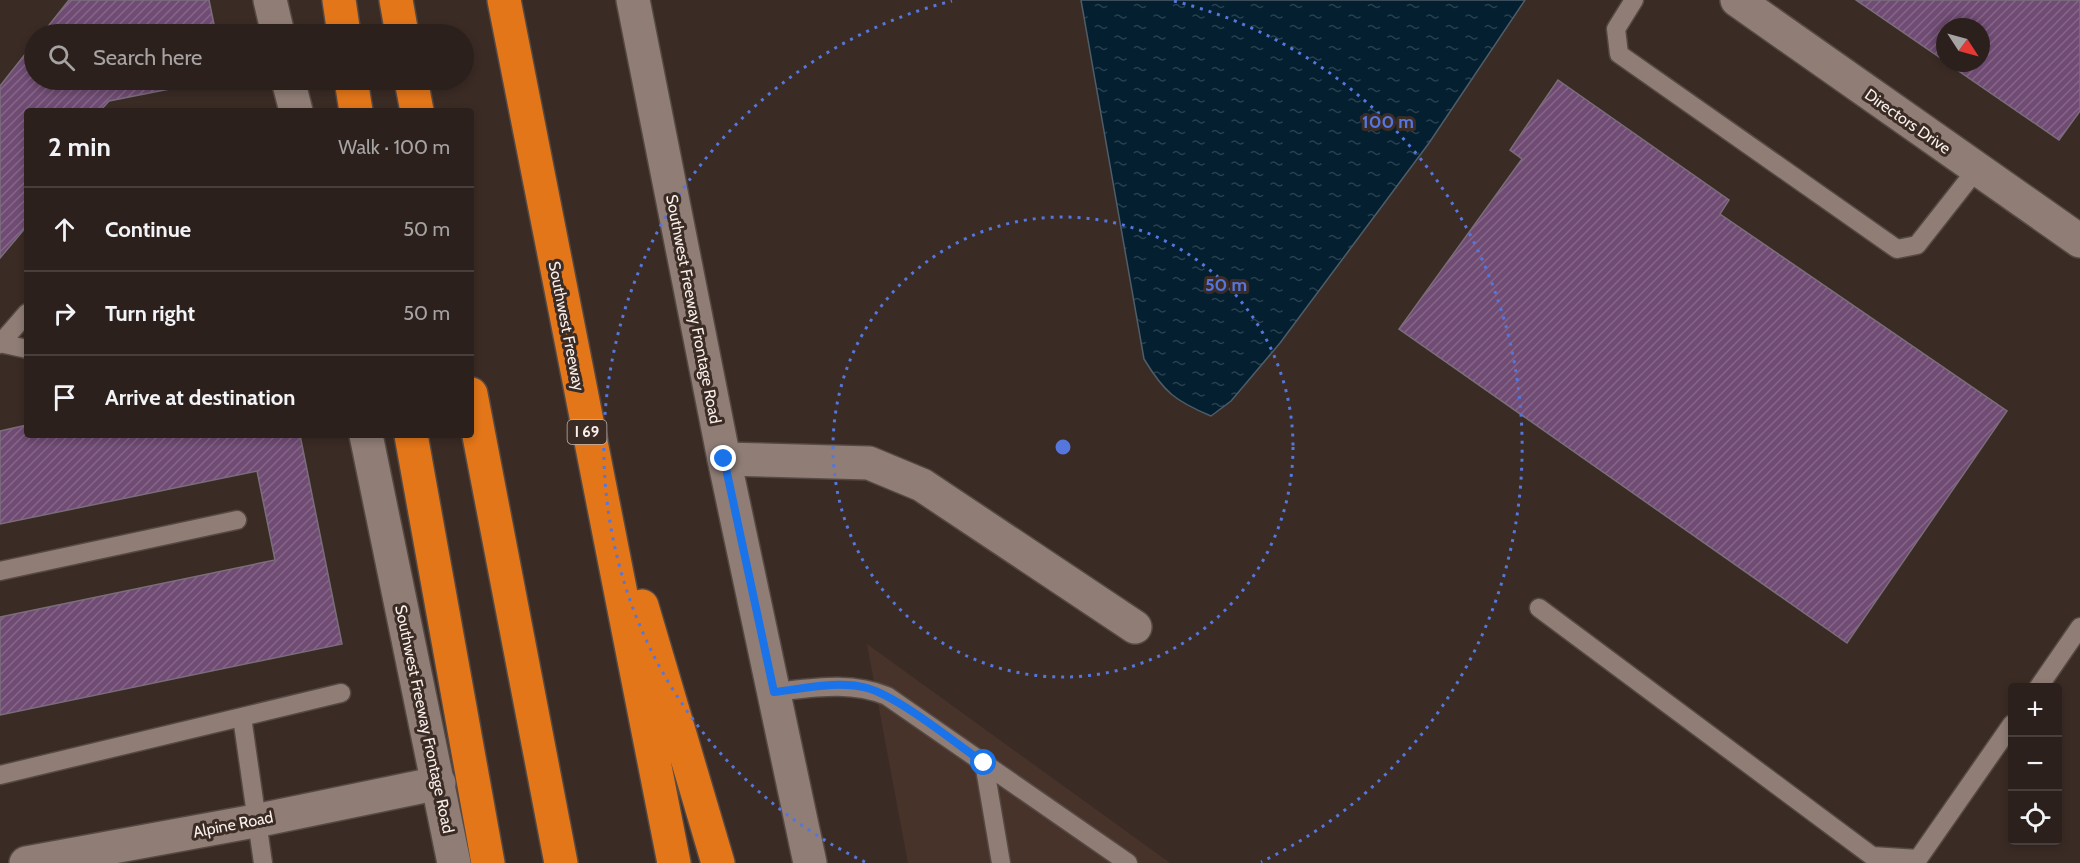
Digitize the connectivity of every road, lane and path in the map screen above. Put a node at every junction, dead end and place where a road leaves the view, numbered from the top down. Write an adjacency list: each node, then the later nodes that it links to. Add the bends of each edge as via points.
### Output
1 (270, 0): 8 (main road)
2 (339, 0): 9 (highway)
3 (396, 0): 10 (highway)
4 (504, 0): 22 (highway, Southwest Freeway / I 69)
5 (633, 0): 26 (main road, Southwest Freeway Frontage Road)
6 (1634, 0): 17 (lane, via 1616,29 1619,54 1897,249 1917,245)
7 (1737, 0): 17 (main road, Directors Drive)
8 (276, 24)
9 (343, 24)
10 (400, 24)
11 (291, 90): 14 (main road)
12 (353, 90): 15 (highway)
13 (413, 90): 16 (highway)
14 (295, 108)
15 (356, 108)
16 (416, 108)
17 (1976, 170): 18 (main road, Directors Drive)
18 (2080, 241)
19 (24, 316): 20 (lane)
20 (0, 343): 21 (lane)
21 (24, 348)
22 (581, 400): 46 (highway, Southwest Freeway / I 69); 47 (highway)
23 (474, 410): 45 (highway)
24 (367, 438): 39 (main road, Southwest Freeway Frontage Road)
25 (412, 438): 44 (highway)
26 (724, 459): 30 (main road, via 869,463 922,485); 33 (main road, Southwest Freeway Frontage Road)
27 (237, 520): 28 (lane)
28 (0, 571)
29 (1539, 608): 36 (lane, via 1872,856 1918,859)
30 (1135, 627)
31 (2080, 627): 32 (lane)
32 (2041, 683)
33 (774, 692): 37 (lane, via 866,688 888,696); 48 (main road, Southwest Freeway Frontage Road)
34 (340, 693): 35 (lane)
35 (242, 717): 38 (lane); 40 (lane)
36 (2008, 730)
37 (984, 763): 49 (lane); 50 (lane)
38 (0, 775)
39 (439, 783): 40 (main road, Alpine Road); 43 (main road, Southwest Freeway Frontage Road)
40 (255, 821): 41 (main road, Alpine Road); 42 (lane)
41 (26, 863)
42 (263, 863)
43 (454, 863)
44 (488, 863)
45 (561, 863)
46 (674, 863)
47 (718, 863)
48 (810, 863)
49 (1001, 863)
50 (1128, 863)

